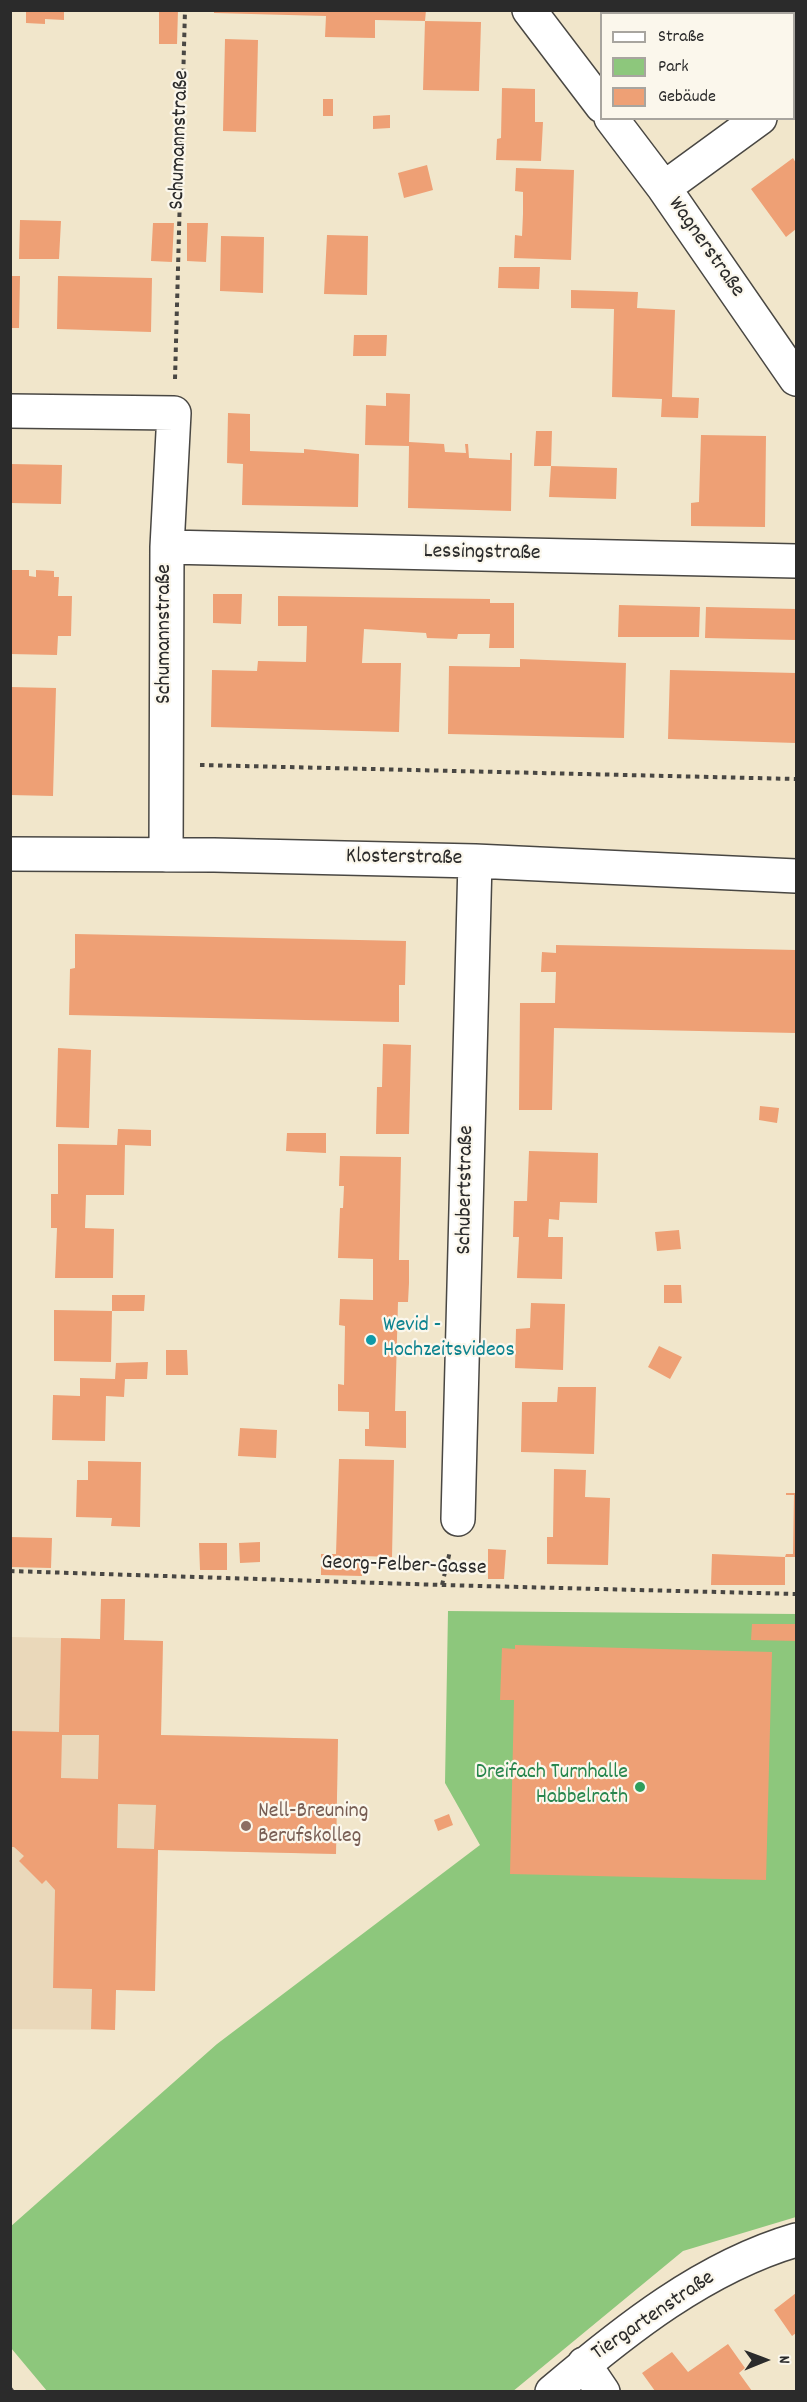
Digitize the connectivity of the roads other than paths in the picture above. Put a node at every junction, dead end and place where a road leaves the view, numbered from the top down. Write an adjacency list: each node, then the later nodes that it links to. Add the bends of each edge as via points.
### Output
1 (529, 10): 2 (street)
2 (600, 103)
3 (613, 120): 5 (street, Wagnerstraße)
4 (757, 120): 5 (street)
5 (664, 188): 6 (street, Wagnerstraße)
6 (796, 379)
7 (10, 411): 8 (street, Schumannstraße, via 174,413)
8 (167, 546): 9 (street, Lessingstraße); 11 (street, Schumannstraße)
9 (796, 561)
10 (10, 854): 11 (street, Klosterstraße)
11 (166, 855): 12 (street, Klosterstraße)
12 (475, 861): 13 (street, Klosterstraße); 14 (street, Schubertstraße)
13 (796, 876)
14 (458, 1519)
15 (796, 2240): 16 (street, Tiergartenstraße, via 766,2249 693,2285)
16 (584, 2364): 17 (street, Tiergartenstraße); 18 (street)
17 (552, 2391)
18 (603, 2391)

